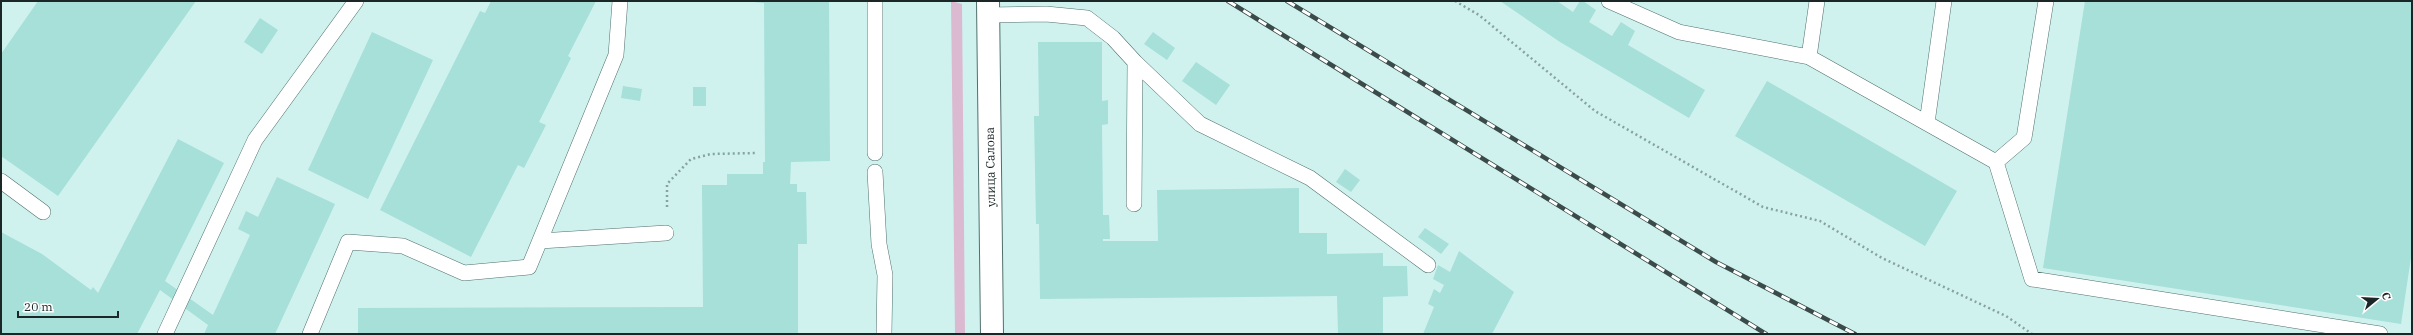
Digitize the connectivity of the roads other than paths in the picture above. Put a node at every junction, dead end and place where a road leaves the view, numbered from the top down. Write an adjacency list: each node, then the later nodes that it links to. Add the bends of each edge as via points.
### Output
1 (356, 1): 21 (lane, via 255,140)
2 (620, 1): 19 (lane, via 616,55)
3 (875, 1): 12 (lane)
4 (1609, 1): 9 (lane, via 1679,32)
5 (1817, 1): 9 (lane)
6 (1944, 1): 11 (lane)
7 (2046, 1): 13 (lane, via 2024,138)
8 (988, 8): 10 (lane, via 1087,18 1113,38); 24 (street, улица Салова)
9 (1809, 57): 11 (lane)
10 (1135, 62): 16 (lane); 20 (lane, via 1200,124 1310,178)
11 (1927, 123): 13 (lane)
12 (875, 153)
13 (1996, 162): 25 (lane, via 2032,279)
14 (875, 172): 23 (lane, via 879,244 885,275)
15 (1, 181): 17 (lane)
16 (1134, 204)
17 (43, 212)
18 (666, 233): 19 (lane)
19 (540, 240): 22 (lane, via 529,267 464,273 403,246 348,242)
20 (1428, 265)
21 (165, 334)
22 (310, 334)
23 (884, 334)
24 (992, 334)
25 (2380, 334)

